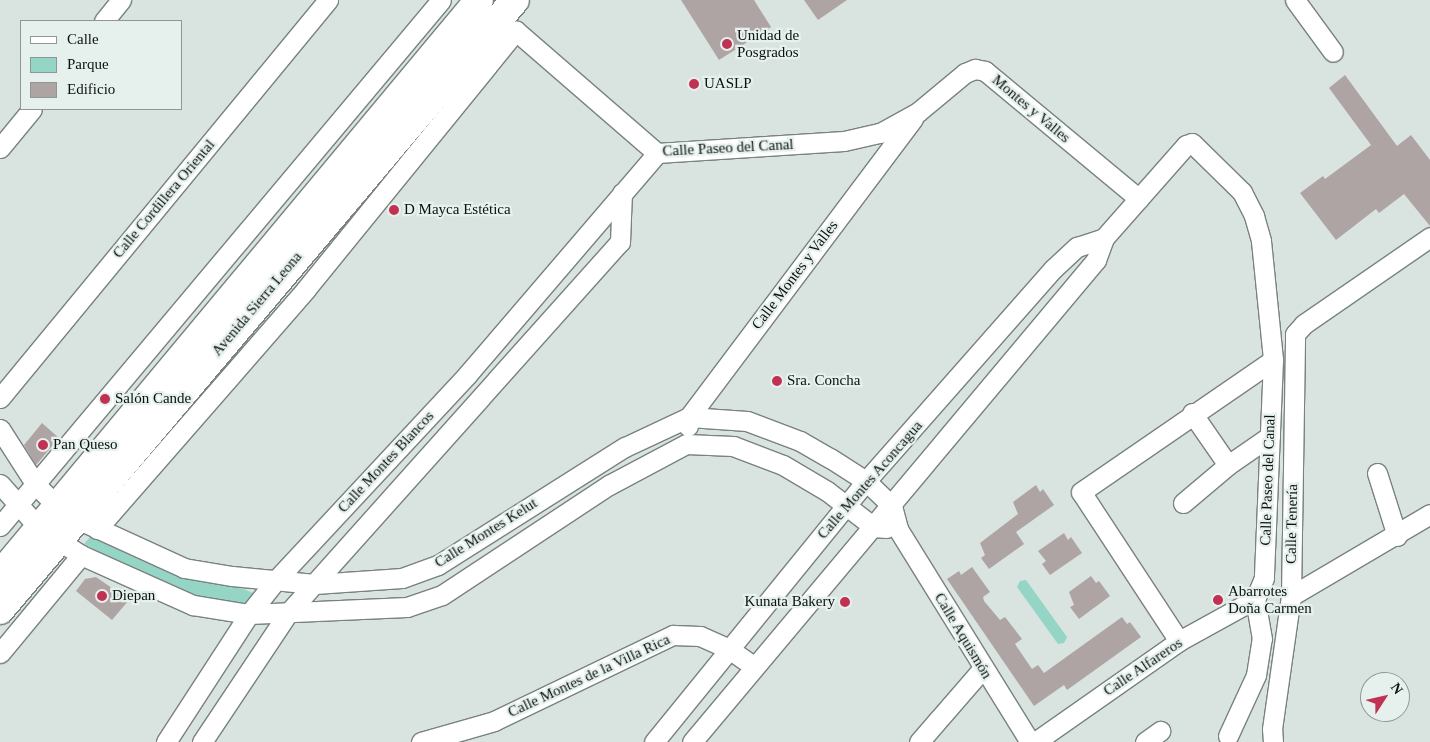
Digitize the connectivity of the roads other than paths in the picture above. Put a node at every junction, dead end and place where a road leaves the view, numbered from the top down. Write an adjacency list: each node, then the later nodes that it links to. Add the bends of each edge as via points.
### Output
1 (121, 0): 7 (street)
2 (328, 0): 23 (street, Calle Cordillera Oriental)
3 (441, 0): 33 (street)
4 (479, 0): 21 (highway, Avenida Sierra Leona)
5 (515, 0): 21 (highway, Avenida Sierra Leona)
6 (1296, 0): 9 (street)
7 (105, 20)
8 (516, 31): 13 (street, Calle Paseo del Canal); 39 (street, Avenida Sierra Leona, via 306,289)
9 (1333, 52)
10 (31, 110): 12 (street)
11 (918, 112): 13 (street, Calle Paseo del Canal, via 880,133 844,141); 15 (street, Montes y Valles, via 965,74 974,69 985,71); 25 (street, Calle Montes y Valles)
12 (0, 148)
13 (657, 153): 14 (street, Calle Montes Blancos)
14 (622, 193): 47 (street, Calle Montes Blancos, via 467,375); 48 (street, Calle Montes Blancos, via 620,242)
15 (1139, 199): 16 (street, Calle Montes Aconcagua, via 1186,145 1192,143 1242,192); 18 (street, Calle Montes Aconcagua)
16 (1254, 216): 22 (street, Calle Paseo del Canal, via 1261,242)
17 (1430, 237): 49 (street, Calle Tenería, via 1304,324 1295,334)
18 (1104, 238): 19 (street, Calle Montes Aconcagua, via 1077,247 1059,263); 20 (street, Calle Montes Aconcagua, via 1096,260)
19 (1010, 321): 20 (street); 31 (street, Calle Montes Aconcagua)
20 (1030, 340): 37 (street, Calle Montes Aconcagua)
21 (208, 344): 39 (highway, Avenida Sierra Leona)
22 (1273, 360): 24 (street); 27 (street, Calle Paseo del Canal)
23 (0, 398)
24 (1192, 413): 29 (street); 54 (street, via 1081,492)
25 (689, 417): 28 (street); 31 (street, Calle Montes Kelut, via 747,421 800,441); 48 (street, Calle Montes Kelut, via 625,447 438,566 402,578)
26 (0, 429): 33 (street, Calle Montes Kelut)
27 (1270, 436): 29 (street); 50 (street, Calle Paseo del Canal, via 1264,578)
28 (686, 444): 36 (street, via 733,446 783,465); 53 (street, Calle Montes Kelut, via 608,485 442,594 407,607)
29 (1228, 465): 34 (street)
30 (1377, 473): 44 (street)
31 (866, 481): 36 (street, Calle Montes Aconcagua); 37 (street, Calle Montes Kelut)
32 (0, 484): 35 (street, Calle Montes Kelut)
33 (36, 485): 35 (street); 39 (street, Calle Montes Kelut)
34 (1183, 503)
35 (16, 506): 40 (street); 43 (street, Calle Montes Kelut)
36 (846, 506): 41 (street); 55 (street, Calle Montes Aconcagua)
37 (892, 506): 41 (street, Calle Montes Aconcagua); 42 (street, Calle Aquismón)
38 (1430, 514): 44 (street)
39 (77, 518): 43 (highway, Avenida Sierra Leona); 47 (street, Calle Montes Kelut, via 184,568)
40 (0, 526)
41 (874, 527): 42 (street); 57 (street, Calle Montes Aconcagua)
42 (898, 529): 58 (street, Calle Aquismón)
43 (48, 534): 45 (street, Calle Montes Kelut); 46 (highway, Avenida Sierra Leona); 51 (highway, Avenida Sierra Leona)
44 (1397, 536): 49 (street)
45 (81, 555): 52 (street, Calle Montes Kelut, via 193,605); 56 (street)
46 (0, 575)
47 (276, 580): 48 (street, Calle Montes Kelut); 52 (street, Calle Montes Blancos)
48 (315, 584): 53 (street, Calle Montes Blancos)
49 (1290, 596): 70 (street, Calle Tenería, via 1272,730)
50 (1255, 598): 54 (street, Calle Alfareros); 60 (street, via 1262,639 1256,675)
51 (0, 610)
52 (250, 614): 53 (street, Calle Montes Kelut); 61 (street, Calle Montes Blancos)
53 (288, 614): 62 (street, Calle Montes Blancos)
54 (1179, 641): 68 (street, Calle Alfareros)
55 (729, 649): 57 (street, Calle Montes de la Villa Rica); 63 (street, Calle Montes de la Villa Rica, via 700,636 673,635 494,721); 64 (street, Calle Montes Aconcagua)
56 (0, 652)
57 (753, 666): 65 (street, Calle Montes Aconcagua)
58 (983, 668): 66 (street); 67 (street, Calle Aquismón)
59 (1160, 731): 69 (street)
60 (1228, 736)
61 (166, 742)
62 (202, 742)
63 (421, 742)
64 (654, 742)
65 (692, 742)
66 (919, 742)
67 (1030, 742)
68 (1035, 742)
69 (1145, 742)
70 (1274, 742)

